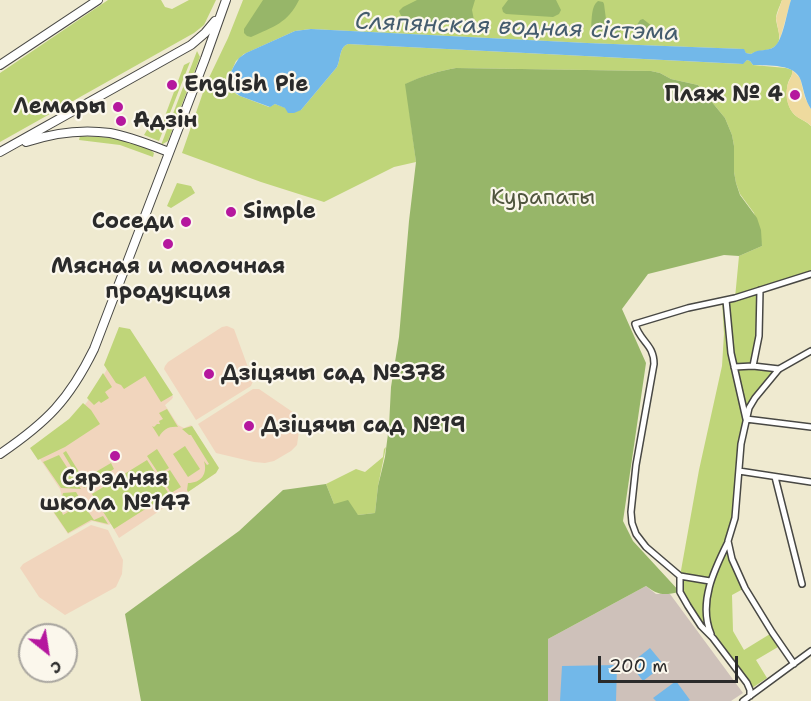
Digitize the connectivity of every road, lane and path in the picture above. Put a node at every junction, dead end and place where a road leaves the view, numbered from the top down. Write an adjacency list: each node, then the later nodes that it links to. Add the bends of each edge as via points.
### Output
1 (98, 0): 6 (main road)
2 (226, 0): 3 (main road)
3 (222, 11): 4 (main road); 5 (main road)
4 (190, 45): 5 (main road, via 204,46); 7 (main road)
5 (205, 59): 8 (main road)
6 (0, 65)
7 (4, 150): 8 (main road, via 56,134 95,132 129,138)
8 (169, 152): 18 (main road, via 86,366 67,396 45,420)
9 (811, 274): 10 (street)
10 (760, 290): 11 (street); 13 (street, via 759,336)
11 (726, 300): 14 (street); 23 (street, via 635,324 652,350 654,364 636,465 632,523 646,547)
12 (811, 351): 15 (street)
13 (753, 366): 14 (street); 15 (street)
14 (734, 367): 16 (street)
15 (779, 369): 16 (street, via 755,398)
16 (746, 418): 17 (street); 19 (street)
17 (811, 427)
18 (0, 454)
19 (739, 471): 20 (street); 22 (street, via 735,518)
20 (775, 477): 21 (street); 25 (street)
21 (811, 482)
22 (728, 541): 24 (street); 28 (street, via 745,588)
23 (680, 576): 24 (street); 26 (street, via 680,591)
24 (710, 581): 26 (street, via 707,610)
25 (802, 584)
26 (713, 638): 29 (street, via 747,683)
27 (811, 651): 28 (street)
28 (794, 664): 29 (street)
29 (750, 696): 30 (street)
30 (743, 701)

